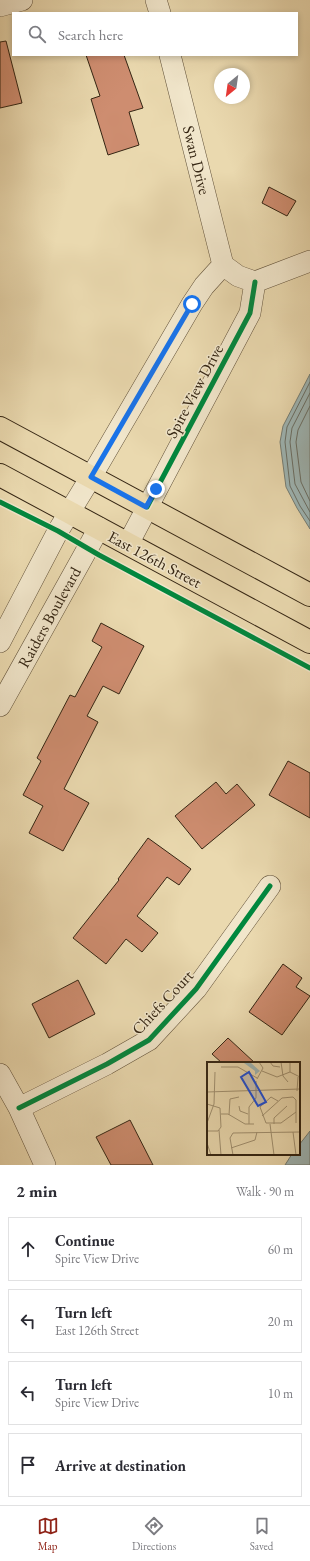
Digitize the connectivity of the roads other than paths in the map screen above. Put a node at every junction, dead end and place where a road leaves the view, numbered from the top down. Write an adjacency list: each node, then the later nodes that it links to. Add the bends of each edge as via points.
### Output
1 (22, 0): 3 (street)
2 (156, 0): 4 (street)
3 (0, 6)
4 (160, 12)
5 (170, 56): 7 (street, Swan Drive)
6 (310, 261): 8 (street)
7 (223, 266): 8 (street, via 238,276); 11 (street, via 204,286 192,304)
8 (254, 282): 12 (street, Spire View Drive, via 250,313)
9 (0, 428): 11 (main road)
10 (0, 475): 13 (main road, East 126th Street)
11 (91, 477): 12 (main road); 13 (street, Raiders Boulevard)
12 (146, 507): 15 (street, Spire View Drive); 16 (main road)
13 (70, 512): 14 (main road, East 126th Street); 17 (street, Raiders Boulevard)
14 (98, 528): 15 (main road, East 126th Street); 20 (street, Raiders Boulevard)
15 (128, 544): 18 (main road, East 126th Street)
16 (310, 595)
17 (0, 642)
18 (310, 642)
19 (0, 651): 20 (street)
20 (23, 664): 21 (street, Raiders Boulevard)
21 (0, 706)
22 (270, 886): 24 (street, Chiefs Court, via 196,989 149,1040)
23 (0, 1074): 24 (street)
24 (18, 1108): 25 (street)
25 (45, 1165)

